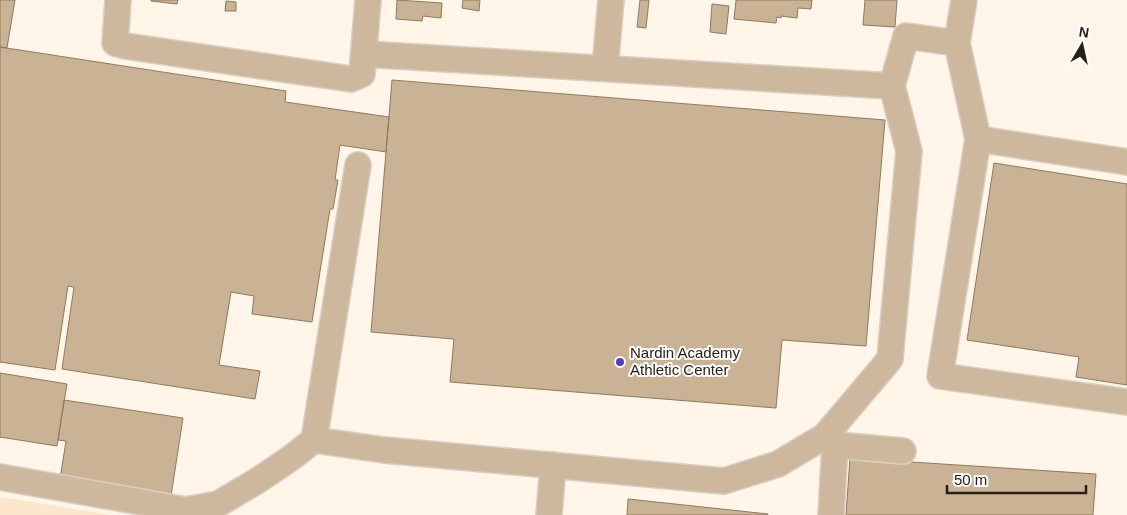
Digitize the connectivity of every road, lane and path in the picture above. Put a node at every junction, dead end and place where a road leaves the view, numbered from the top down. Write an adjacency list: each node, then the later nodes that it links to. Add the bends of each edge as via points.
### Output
1 (118, 0): 6 (street, via 114,43 351,79)
2 (368, 0): 6 (street)
3 (611, 0): 7 (street)
4 (964, 0): 5 (street)
5 (957, 43): 8 (street, via 906,36); 9 (street)
6 (363, 64): 7 (street)
7 (606, 68): 8 (street)
8 (892, 86): 14 (street, via 909,151 890,359)
9 (978, 139): 10 (street); 12 (street, via 940,376)
10 (1127, 162)
11 (358, 165): 13 (street)
12 (1127, 402)
13 (314, 440): 16 (street, via 384,450); 17 (street, via 264,477 218,504 186,510)
14 (830, 440): 15 (street); 16 (street, via 778,464 724,481); 19 (street)
15 (903, 451)
16 (553, 465): 18 (street)
17 (0, 477)
18 (549, 515)
19 (831, 515)

